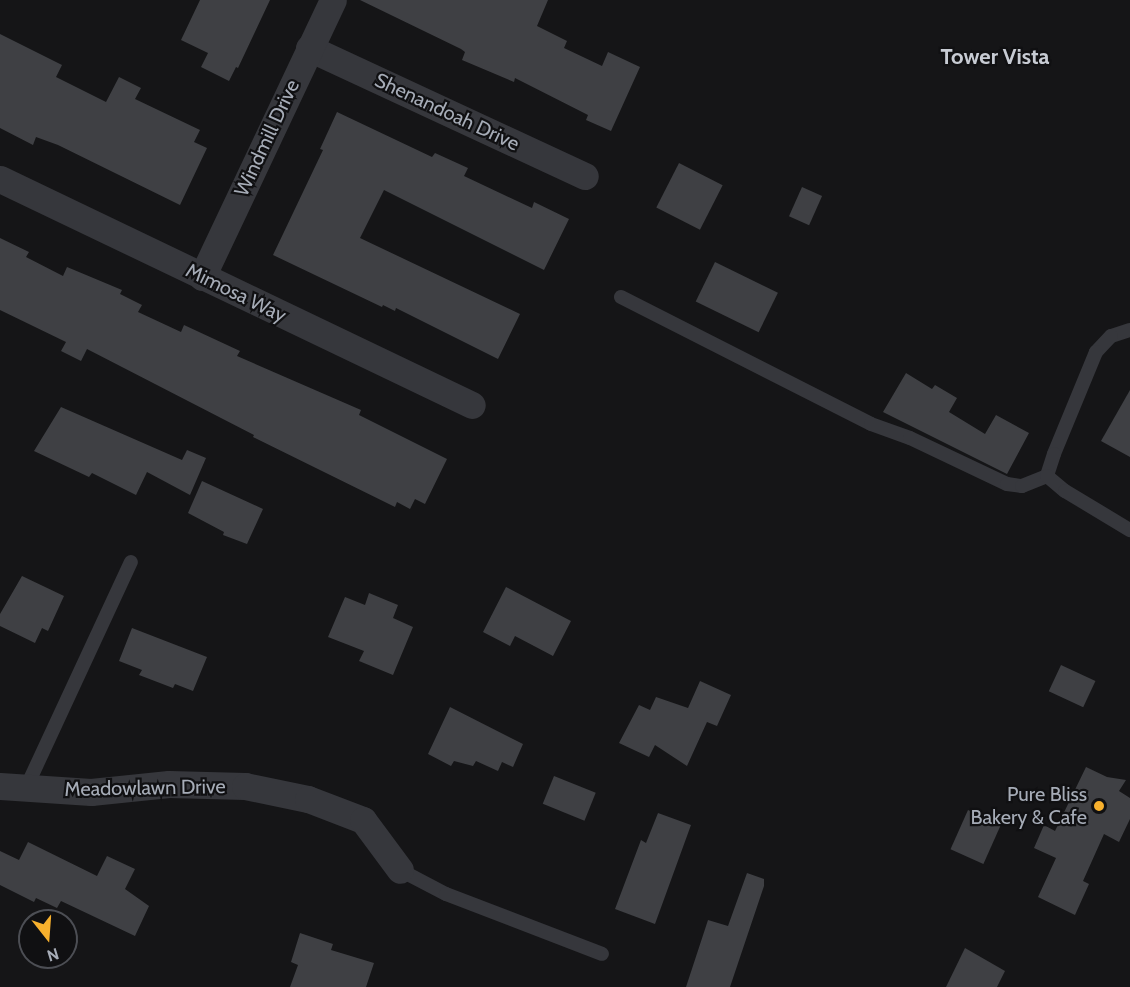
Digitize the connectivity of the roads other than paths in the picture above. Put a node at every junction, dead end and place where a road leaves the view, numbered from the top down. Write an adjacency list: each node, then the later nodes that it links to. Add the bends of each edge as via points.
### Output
1 (333, 0): 2 (street, Windmill Drive)
2 (309, 48): 3 (street, Shenandoah Drive); 5 (street, Windmill Drive)
3 (585, 176)
4 (0, 179): 5 (street, Mimosa Way)
5 (202, 277): 8 (street, Mimosa Way)
6 (621, 297): 9 (lane, via 871,424 1007,484 1022,486)
7 (1130, 330): 9 (lane, via 1111,336 1096,352)
8 (472, 405)
9 (1047, 476): 10 (lane)
10 (1130, 530)
11 (131, 562): 12 (lane)
12 (13, 787): 13 (street, Meadowlawn Drive, via 91,792 169,784 245,786 308,799 363,820)
13 (400, 870): 14 (lane, Meadowlawn Drive, via 446,894)
14 (602, 954)

